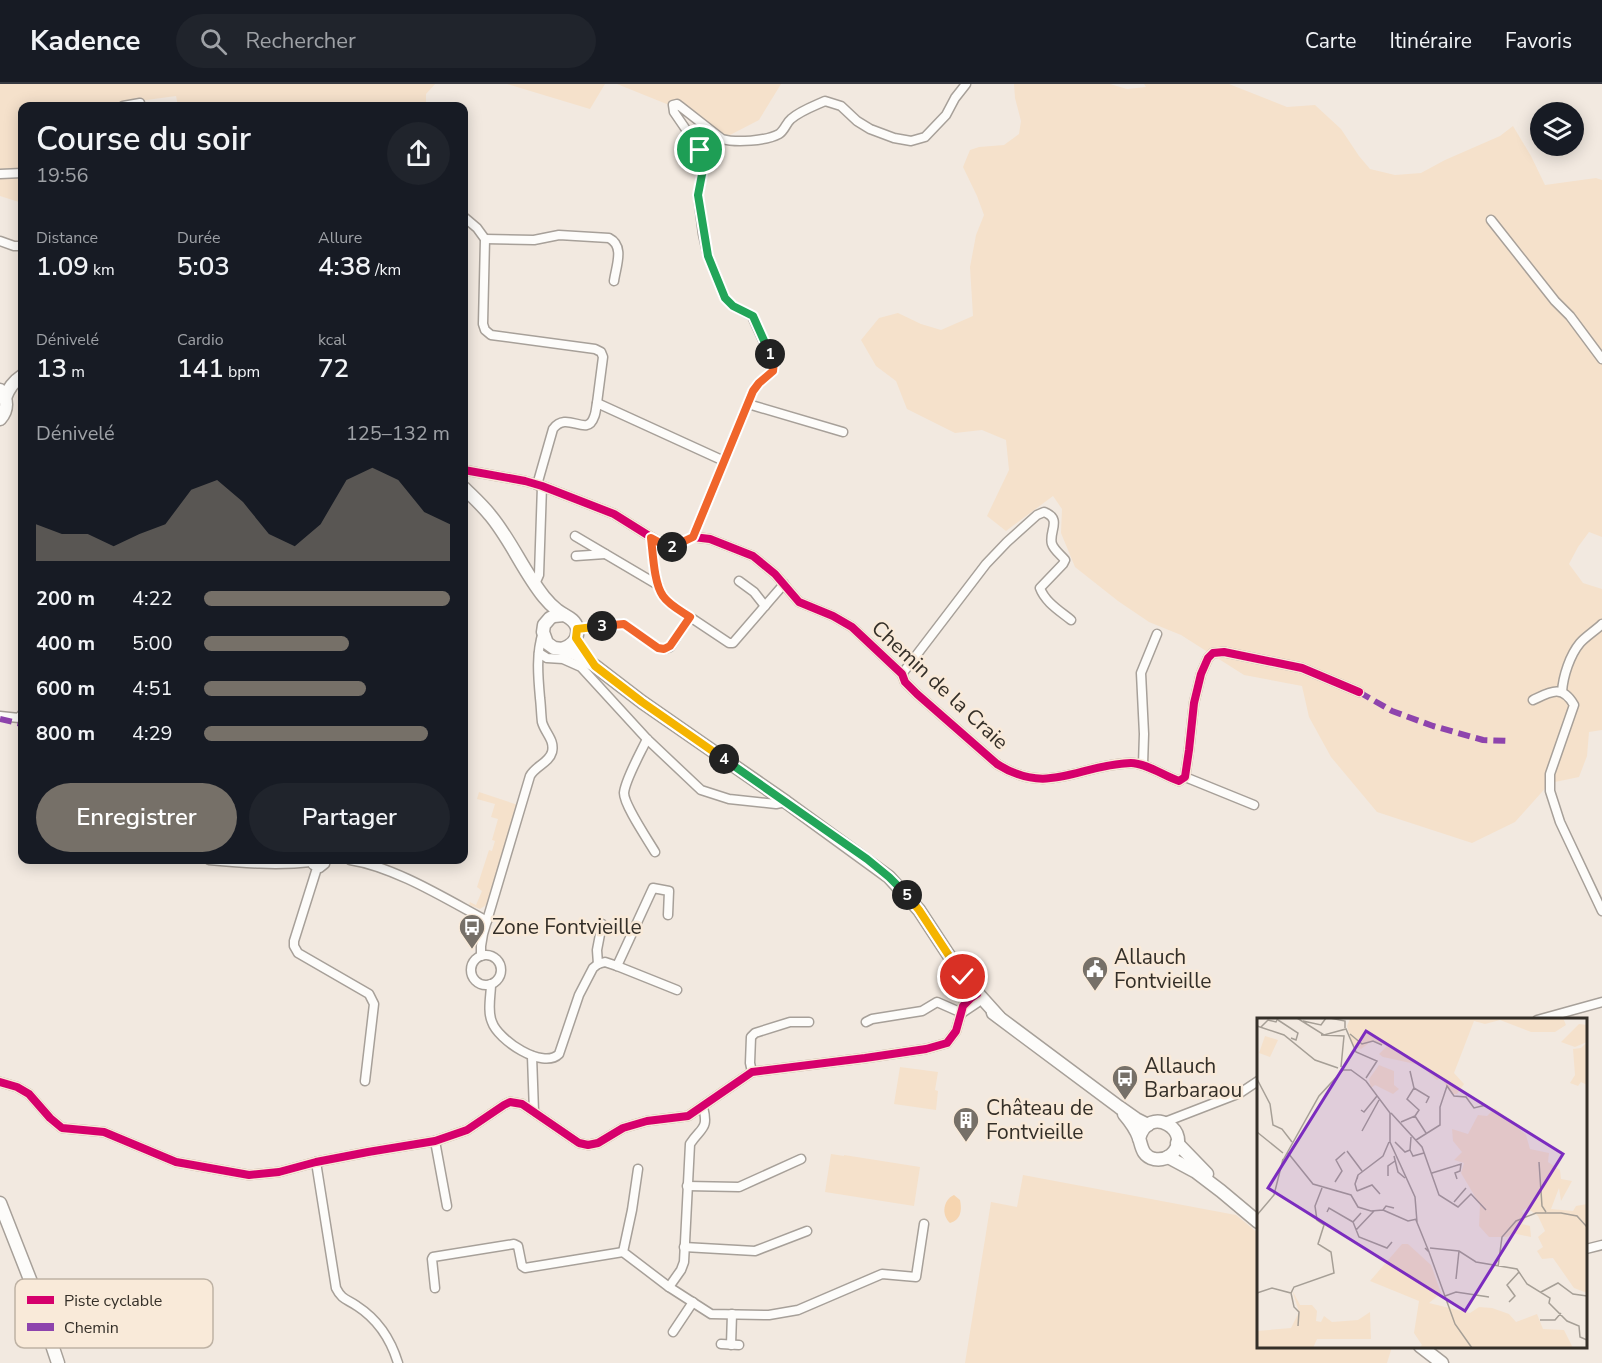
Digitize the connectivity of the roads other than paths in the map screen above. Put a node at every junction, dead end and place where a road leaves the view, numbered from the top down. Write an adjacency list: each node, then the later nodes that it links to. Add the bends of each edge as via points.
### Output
1 (966, 84): 16 (street, via 946,115 925,137 911,141 870,129 841,106 825,100 792,118 777,135 728,141 677,104 673,105 703,158 698,195 708,256 725,298 753,316 774,362 773,371 759,383)
2 (18, 173): 3 (street)
3 (0, 174)
4 (468, 220): 6 (street)
5 (1491, 220): 10 (street)
6 (485, 240): 9 (street, via 534,240 559,235 609,238 619,249); 15 (street, via 485,330 491,335 601,352)
7 (0, 241): 8 (street)
8 (18, 246)
9 (614, 281)
10 (1602, 359)
11 (18, 372): 13 (main road)
12 (18, 379): 14 (main road)
13 (0, 386)
14 (3, 394): 17 (main road, via 5,410)
15 (597, 403): 19 (street); 21 (street, via 594,420 589,424 557,423)
16 (748, 404): 18 (street); 19 (street)
17 (0, 418)
18 (843, 432)
19 (724, 461): 25 (street)
20 (468, 471): 21 (street, Chemin de la Craie)
21 (540, 485): 26 (street, Chemin de la Craie, via 614,514); 30 (street, via 539,575)
22 (468, 492): 30 (main road, via 490,514)
23 (468, 500): 38 (main road, via 493,529 542,606)
24 (575, 536): 27 (street)
25 (693, 537): 26 (street, Chemin de la Craie, via 672,547); 31 (street, Chemin de la Craie, via 710,539 753,556)
26 (651, 538): 32 (street)
27 (605, 554): 28 (street); 32 (street)
28 (576, 556)
29 (739, 581): 33 (street)
30 (534, 582): 34 (main road, via 548,602)
31 (784, 584): 33 (street); 44 (street, Chemin de la Craie, via 799,602 852,627)
32 (658, 585): 35 (street, via 669,602)
33 (765, 606): 35 (street, via 733,643)
34 (564, 615): 38 (main road, via 554,616); 39 (main road, via 572,620)
35 (690, 617): 39 (street, via 664,649 624,624)
36 (1071, 620): 44 (street, via 1055,608 1040,588 1065,560 1051,543 1055,526 1044,512 1036,515 986,564)
37 (1602, 624): 46 (street, via 1575,650)
38 (544, 627): 41 (main road, via 544,638); 42 (street)
39 (576, 633): 41 (main road, via 570,645); 43 (main road)
40 (1157, 634): 51 (street, via 1141,673)
41 (556, 648): 42 (street); 43 (main road)
42 (539, 653): 50 (street, via 581,667); 62 (street, via 542,720 552,751 530,776)
43 (595, 666): 53 (main road)
44 (902, 674): 51 (street, Chemin de la Craie, via 916,693 1011,772 1037,780 1112,765)
45 (1359, 692): 52 (street, via 1302,668 1213,653 1197,688)
46 (1562, 692): 47 (street, via 1553,691); 60 (street, via 1574,705 1550,774 1550,791 1560,822)
47 (1533, 700)
48 (0, 716): 49 (street)
49 (18, 719)
50 (647, 740): 53 (street, via 701,790 729,799); 55 (street, via 624,794)
51 (1143, 765): 52 (street, Chemin de la Craie, via 1179,781)
52 (1185, 777): 54 (street)
53 (786, 802): 69 (main road, via 889,877 919,910)
54 (1254, 805)
55 (655, 852)
56 (257, 864): 57 (street)
57 (290, 864)
58 (313, 864): 77 (street, via 294,946 298,953 369,994 374,1004)
59 (371, 864): 62 (street)
60 (1602, 911)
61 (668, 915): 66 (street, via 669,891 653,888)
62 (487, 921): 64 (street)
63 (603, 924): 65 (street)
64 (481, 956): 67 (street, via 472,966 473,975 478,982); 67 (street, via 490,955 500,964 501,974)
65 (598, 964): 66 (street); 75 (street, via 579,995 559,1054 550,1059)
66 (617, 966): 68 (street)
67 (491, 984): 75 (street, via 490,1014 494,1027)
68 (677, 990)
69 (976, 998): 71 (street, via 963,1006); 83 (main road)
70 (1602, 1002): 72 (street)
71 (962, 1013): 74 (street, via 937,1002 922,1011); 76 (street, via 956,1031 941,1045)
72 (1544, 1018)
73 (809, 1022): 76 (street, via 790,1022 755,1033 751,1037)
74 (866, 1023)
75 (532, 1056): 84 (street)
76 (752, 1072): 82 (street)
77 (365, 1081)
78 (0, 1082): 80 (street)
79 (1257, 1082): 85 (street, via 1240,1093)
80 (17, 1087): 81 (street); 93 (street, via 62,1128 104,1132 176,1162 249,1175)
81 (0, 1089)
82 (702, 1107): 84 (street, via 688,1116 623,1128 588,1145); 95 (street, via 706,1120 690,1144)
83 (1119, 1107): 87 (main road); 89 (main road)
84 (534, 1112): 90 (street, via 510,1102 467,1130)
85 (1182, 1116): 86 (street); 88 (street)
86 (1165, 1122): 87 (main road); 88 (main road)
87 (1148, 1125): 89 (main road)
88 (1177, 1138): 91 (main road); 96 (main road)
89 (1139, 1139): 91 (main road, via 1146,1155 1157,1160)
90 (435, 1141): 93 (street); 98 (street)
91 (1168, 1157): 96 (main road)
92 (801, 1159): 95 (street, via 739,1187)
93 (316, 1162): 116 (street, via 336,1288 345,1300 377,1323)
94 (638, 1169): 105 (street)
95 (687, 1186): 103 (street)
96 (1221, 1191): 99 (main road)
97 (0, 1203): 106 (main road)
98 (447, 1206)
99 (1257, 1221)
100 (924, 1224): 110 (street, via 916,1277 882,1274 798,1310 770,1315)
101 (807, 1231): 103 (street, via 755,1251)
102 (1602, 1245): 104 (street)
103 (684, 1247): 107 (street, via 684,1262)
104 (1587, 1249)
105 (623, 1252): 107 (street); 108 (street, via 525,1268 514,1244 433,1257)
106 (30, 1279)
107 (669, 1287): 109 (street)
108 (435, 1288)
109 (693, 1302): 110 (street, via 711,1314); 111 (street)
110 (732, 1314): 112 (street)
111 (673, 1332)
112 (730, 1345)
113 (53, 1348): 115 (main road)
114 (1424, 1348): 117 (main road)
115 (58, 1363)
116 (398, 1363)
117 (1442, 1363)

